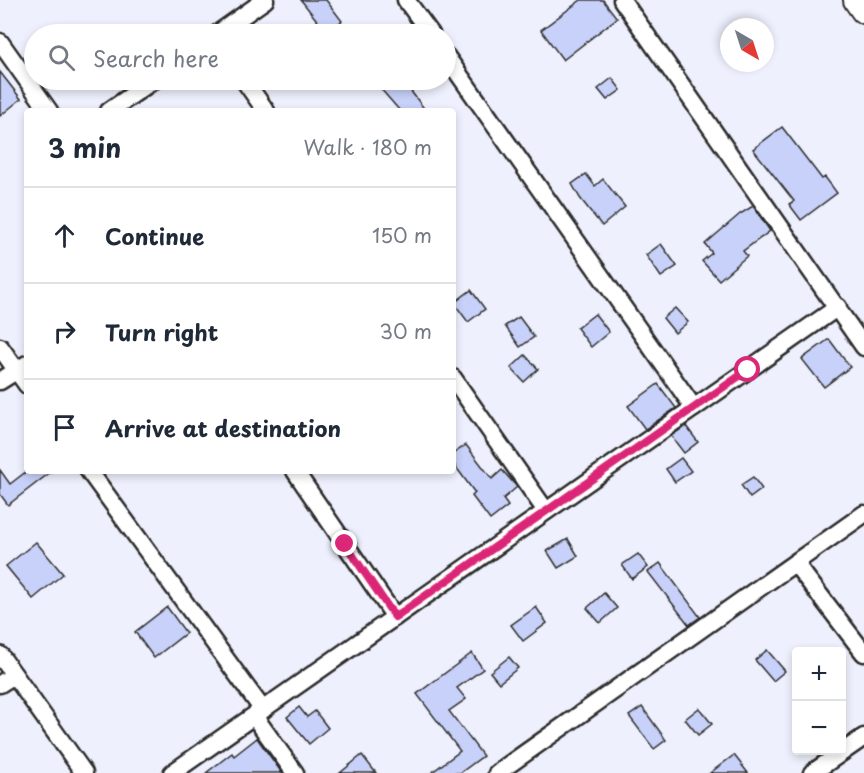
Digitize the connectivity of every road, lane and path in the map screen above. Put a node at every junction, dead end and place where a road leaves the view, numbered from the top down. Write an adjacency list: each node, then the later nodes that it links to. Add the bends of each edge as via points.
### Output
1 (265, 0): 6 (street)
2 (406, 0): 7 (street)
3 (622, 0): 17 (street)
4 (857, 0): 5 (main road)
5 (864, 10)
6 (231, 24)
7 (423, 24)
8 (0, 42): 10 (street)
9 (456, 70): 23 (street)
10 (24, 75)
11 (35, 90): 14 (street)
12 (139, 90): 15 (street)
13 (251, 90): 16 (street)
14 (48, 108)
15 (113, 108)
16 (264, 108)
17 (838, 307): 19 (street); 23 (street)
18 (0, 347): 20 (street)
19 (864, 347)
20 (22, 367): 21 (street)
21 (0, 381)
22 (456, 382): 26 (street)
23 (694, 408): 26 (street)
24 (91, 474): 33 (street)
25 (297, 474): 29 (street)
26 (546, 512): 29 (street)
27 (864, 514): 28 (street)
28 (795, 563): 30 (street); 38 (street)
29 (395, 617): 33 (street)
30 (864, 653)
31 (0, 655): 32 (street)
32 (7, 680): 35 (street)
33 (258, 713): 36 (street); 37 (street)
34 (864, 736): 39 (street)
35 (84, 773)
36 (172, 773)
37 (295, 773)
38 (497, 773)
39 (812, 773)

